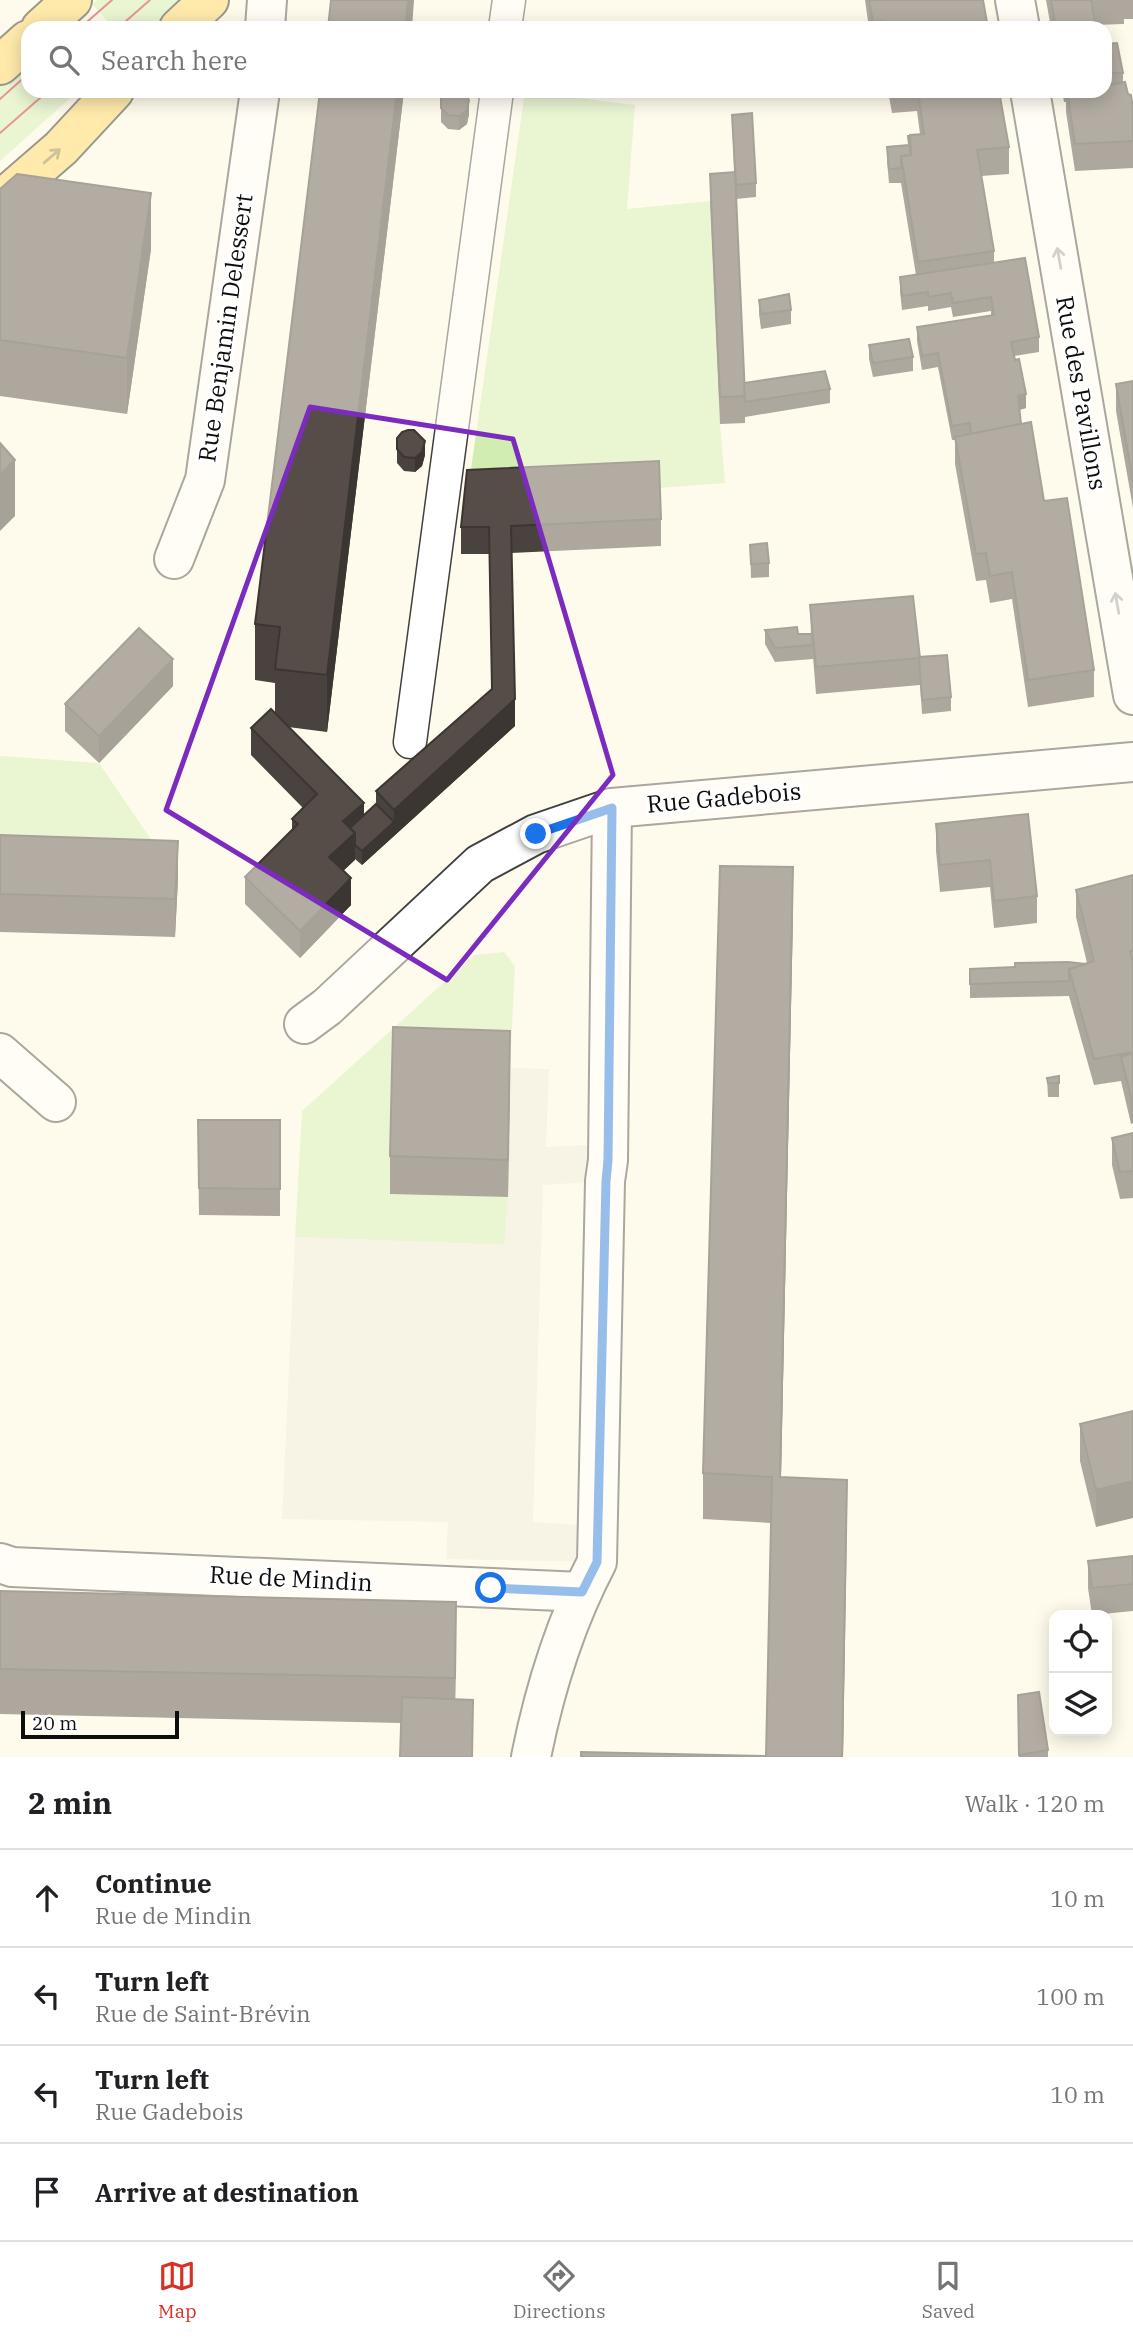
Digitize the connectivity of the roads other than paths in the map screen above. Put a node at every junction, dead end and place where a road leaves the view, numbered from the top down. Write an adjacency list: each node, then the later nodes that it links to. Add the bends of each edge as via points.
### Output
1 (72, 0): 5 (main road)
2 (209, 0): 6 (main road)
3 (509, 0): 7 (lane)
4 (1015, 0): 8 (street)
5 (49, 21)
6 (186, 21)
7 (506, 21)
8 (1019, 21)
9 (21, 46): 10 (main road)
10 (0, 65)
11 (107, 98): 15 (main road, one-way to 11, via 61,148)
12 (259, 98): 16 (street, Rue Benjamin Delessert, via 205,480)
13 (496, 98): 18 (lane)
14 (1031, 98): 17 (street, Rue des Pavillons, one-way to 14)
15 (0, 201)
16 (174, 559)
17 (1133, 695)
18 (410, 742)
19 (1133, 762): 20 (street, Rue Gadebois)
20 (612, 808): 21 (street, Rue Gadebois, via 536,834 480,864); 25 (street, via 597,1562)
21 (304, 1024)
22 (0, 1053): 23 (street)
23 (56, 1102)
24 (0, 1563): 25 (street, Rue de Mindin)
25 (582, 1592): 26 (street, via 539,1716)
26 (531, 1757)

